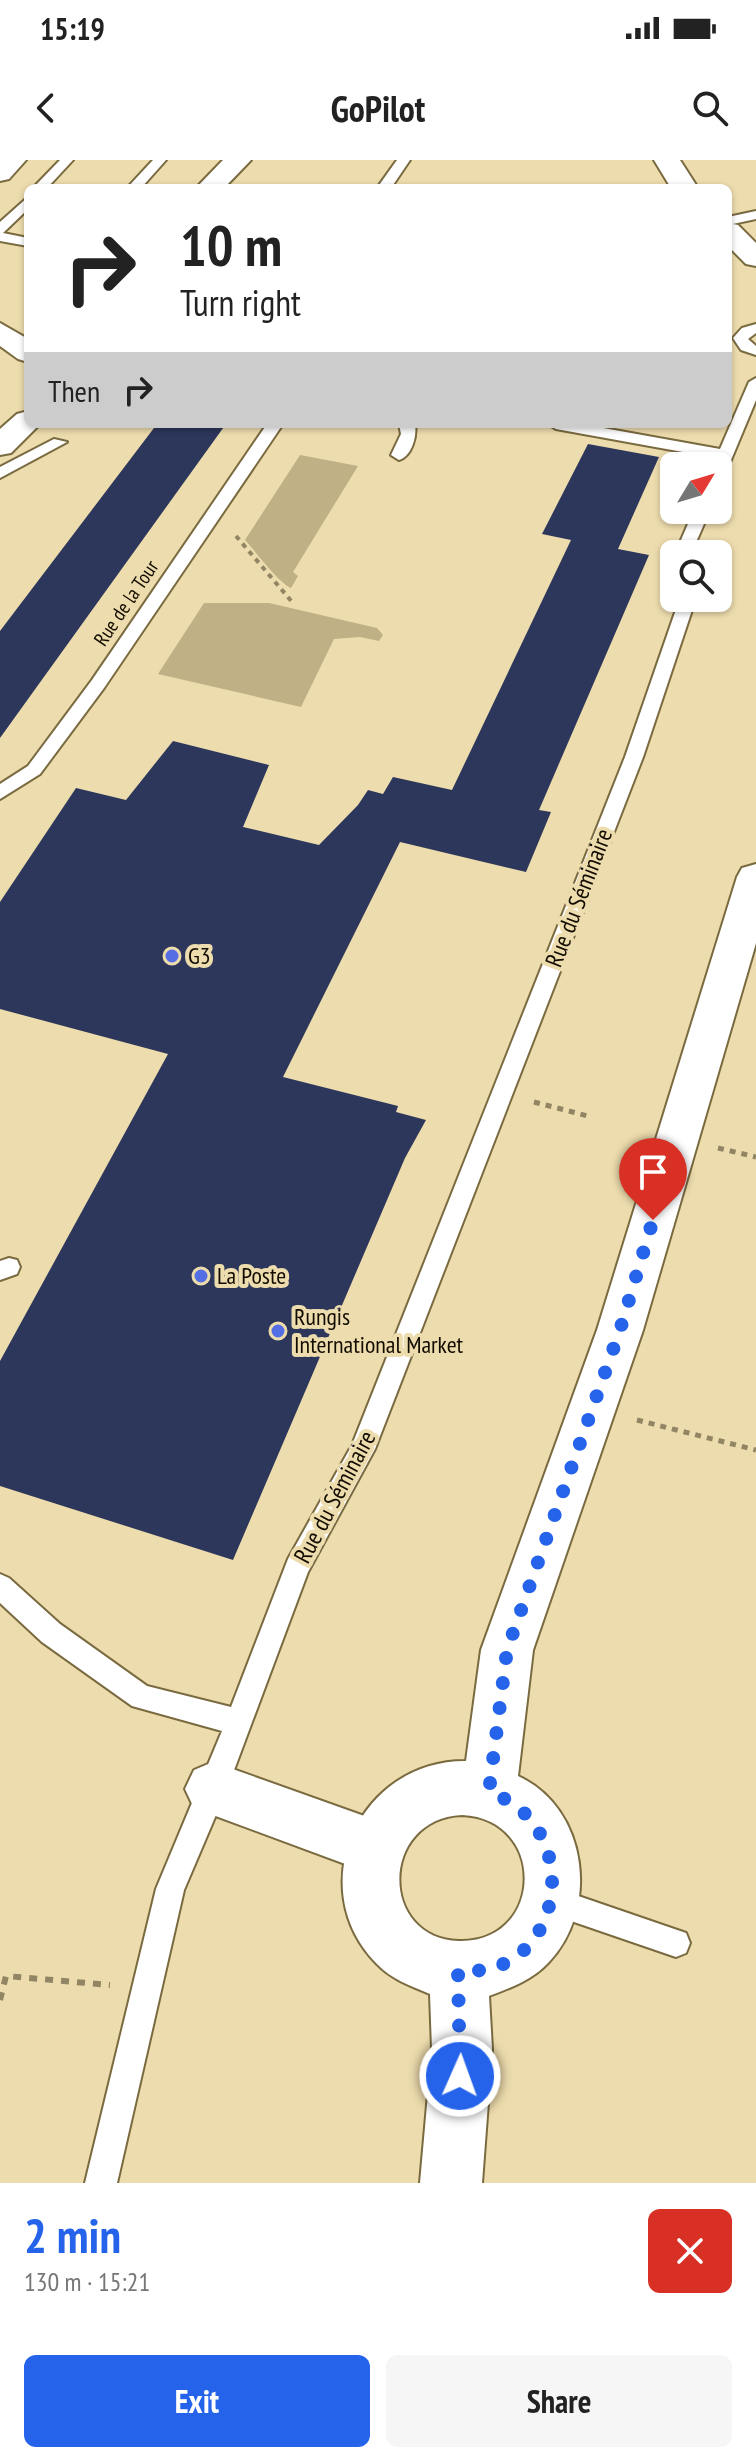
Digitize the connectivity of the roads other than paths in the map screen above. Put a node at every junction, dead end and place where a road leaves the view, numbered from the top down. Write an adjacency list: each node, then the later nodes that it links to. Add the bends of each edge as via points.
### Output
1 (13, 160): 7 (main road)
2 (67, 160): 8 (lane)
3 (160, 160): 9 (lane)
4 (238, 160): 10 (main road)
5 (404, 160): 11 (lane)
6 (667, 160): 12 (main road)
7 (0, 173)
8 (44, 184)
9 (138, 184)
10 (213, 184)
11 (387, 184)
12 (681, 184)
13 (24, 205): 16 (lane)
14 (756, 215): 15 (lane)
15 (732, 220)
16 (0, 230)
17 (732, 235): 20 (main road)
18 (0, 237): 19 (lane)
19 (24, 241)
20 (756, 258)
21 (732, 323): 22 (lane)
22 (751, 329): 25 (lane, via 740,338)
23 (0, 332): 24 (main road)
24 (24, 350)
25 (756, 351)
26 (756, 382): 34 (lane)
27 (24, 424): 32 (main road)
28 (272, 428): 38 (lane, Rue de la Tour, via 34,770)
29 (408, 428): 35 (lane)
30 (578, 428): 33 (lane)
31 (59, 442): 36 (lane)
32 (0, 446)
33 (709, 452)
34 (726, 452)
35 (399, 455)
36 (0, 473)
37 (683, 612): 41 (lane, Rue du Séminaire, via 634,757 363,1449 297,1567)
38 (0, 793)
39 (756, 877): 43 (main road, via 620,1330 507,1650)
40 (0, 1586): 41 (lane, via 51,1633 141,1697)
41 (238, 1722): 42 (lane, Rue du Séminaire)
42 (213, 1789): 44 (main road); 48 (lane, Rue du Séminaire, via 170,1889)
43 (489, 1791): 44 (main road, via 461,1786 408,1802 388,1822); 45 (main road, via 513,1803 547,1846)
44 (375, 1847): 47 (main road, via 374,1903 386,1928 405,1950 430,1966)
45 (552, 1901): 46 (lane); 47 (main road, via 539,1931 518,1955 489,1969)
46 (676, 1943)
47 (458, 1971): 49 (main road, via 462,2049)
48 (101, 2183)
49 (451, 2183)

